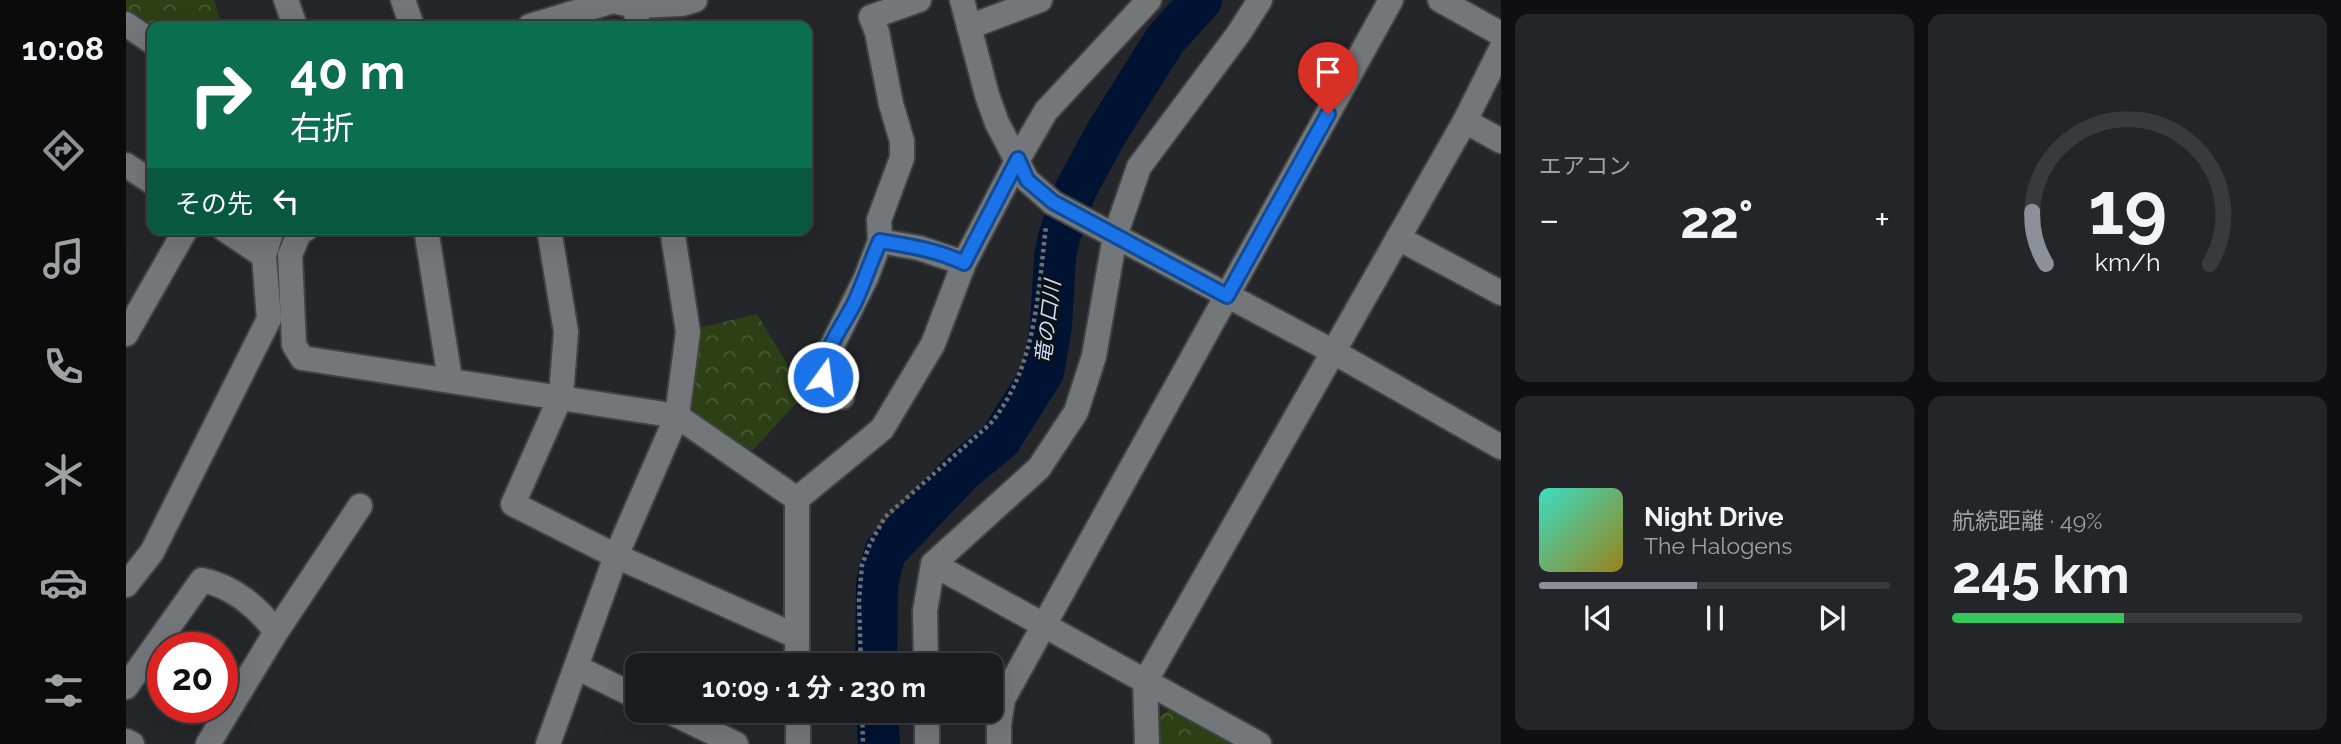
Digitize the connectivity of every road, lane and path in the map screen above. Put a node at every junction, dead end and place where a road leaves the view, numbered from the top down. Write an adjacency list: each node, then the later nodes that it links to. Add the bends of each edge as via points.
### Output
1 (286, 0): 12 (street)
2 (403, 0): 13 (street)
3 (695, 0): 11 (street)
4 (919, 0): 35 (street, via 871,17 902,141 898,173 879,219)
5 (962, 0): 16 (street)
6 (1040, 0): 16 (street)
7 (1149, 0): 22 (street, via 1046,111)
8 (1260, 0): 26 (street, via 1139,167)
9 (1391, 0): 39 (street)
10 (1440, 0): 17 (street)
11 (637, 16): 14 (street, via 613,1)
12 (293, 21)
13 (410, 21)
14 (547, 21)
15 (126, 24): 18 (street)
16 (969, 27): 22 (street, via 997,123)
17 (1501, 34)
18 (147, 39)
19 (1501, 49): 20 (street)
20 (1465, 121): 21 (street); 34 (street)
21 (1501, 141)
22 (1018, 159): 25 (street, via 1027,180); 37 (street)
23 (126, 165): 24 (street)
24 (147, 179)
25 (1052, 201): 26 (street); 56 (path, via 1022,368 990,424 885,517 862,565)
26 (1109, 232): 39 (street); 50 (street, via 1094,356 1076,412 1039,468)
27 (183, 235): 40 (street)
28 (232, 235): 36 (street)
29 (270, 235): 36 (street)
30 (299, 235): 42 (street, via 290,255 294,345 302,358)
31 (427, 235): 42 (street)
32 (550, 235): 43 (street, via 566,332)
33 (673, 235): 45 (street, via 688,332)
34 (1398, 239): 38 (street); 41 (street)
35 (880, 241): 37 (street, via 919,247); 44 (street, via 823,364 826,387)
36 (264, 256): 51 (street, via 269,319 152,552)
37 (964, 263): 47 (street, via 933,344 883,429)
38 (1501, 293)
39 (1227, 296): 41 (street); 52 (street)
40 (126, 334)
41 (1332, 352): 46 (street); 59 (street)
42 (450, 379): 43 (street)
43 (561, 396): 45 (street); 49 (street, via 513,504)
44 (842, 397)
45 (677, 416): 47 (street); 49 (street)
46 (1501, 447)
47 (797, 499): 54 (street)
48 (360, 506): 53 (street)
49 (616, 556): 54 (street); 58 (street)
50 (933, 564): 52 (street); 57 (street, via 925,611)
51 (131, 567)
52 (1044, 625): 59 (street); 74 (street, via 1003,699)
53 (275, 632): 60 (street, via 263,615 222,584 202,580); 68 (street)
54 (796, 636): 55 (street)
55 (797, 653)
56 (861, 653)
57 (926, 653)
58 (576, 667): 61 (street); 69 (street)
59 (1145, 682): 75 (street); 76 (street)
60 (126, 687)
61 (625, 691)
62 (693, 723): 70 (street)
63 (797, 723): 71 (street)
64 (862, 723): 72 (path)
65 (927, 723): 73 (street)
66 (126, 741): 67 (street)
67 (132, 744)
68 (208, 744)
69 (548, 744)
70 (736, 744)
71 (798, 744)
72 (863, 744)
73 (927, 744)
74 (999, 744)
75 (1147, 744)
76 (1259, 744)

